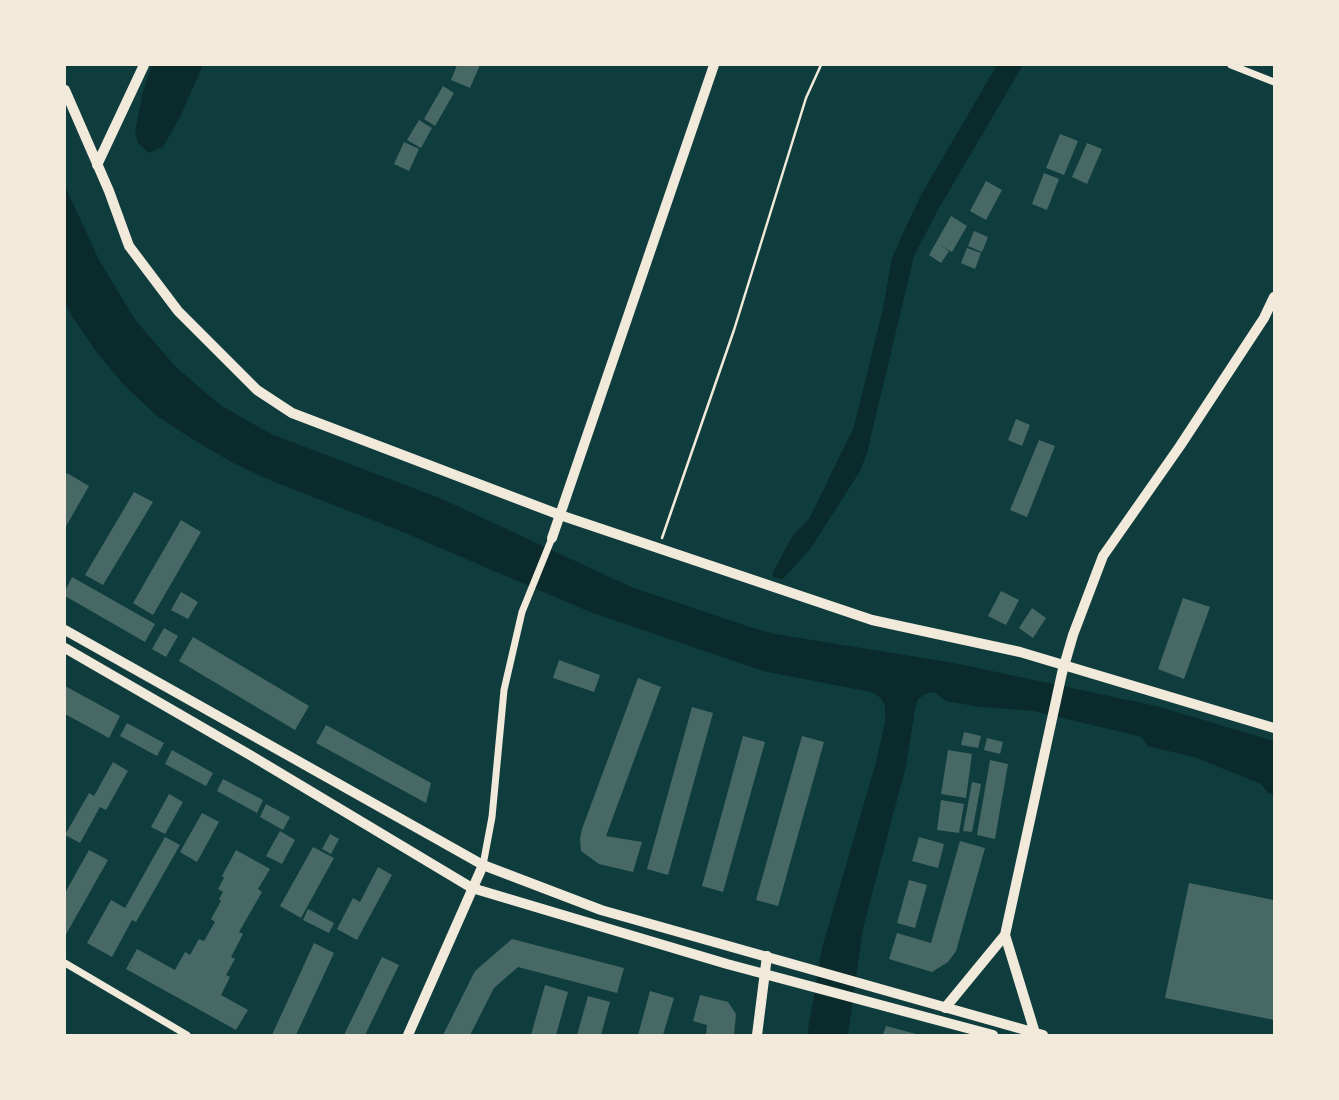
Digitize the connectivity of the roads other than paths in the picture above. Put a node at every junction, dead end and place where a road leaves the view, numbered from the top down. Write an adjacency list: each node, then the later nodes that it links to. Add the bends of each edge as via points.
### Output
1 (144, 65): 6 (street)
2 (714, 65): 8 (street)
3 (1231, 65): 4 (street)
4 (1274, 82)
5 (65, 90): 6 (street)
6 (97, 165): 8 (street, via 129,247 178,312 257,390 292,413)
7 (1274, 297): 12 (street, via 1180,446 1103,556)
8 (560, 515): 9 (street); 12 (street, via 872,620 1020,652)
9 (552, 538): 14 (street, via 522,612 504,690)
10 (65, 630): 14 (street)
11 (65, 648): 15 (main road)
12 (1063, 669): 13 (street); 16 (street)
13 (1274, 728)
14 (483, 865): 15 (street); 17 (street, via 601,910)
15 (472, 888): 19 (main road); 24 (street)
16 (1005, 935): 20 (street); 22 (street)
17 (767, 956): 19 (main road); 20 (street)
18 (65, 963): 23 (street)
19 (765, 974): 25 (main road); 26 (main road)
20 (945, 1008): 21 (street)
21 (998, 1023): 22 (street); 26 (street)
22 (1039, 1034)
23 (187, 1035)
24 (408, 1035)
25 (757, 1035)
26 (995, 1035)

